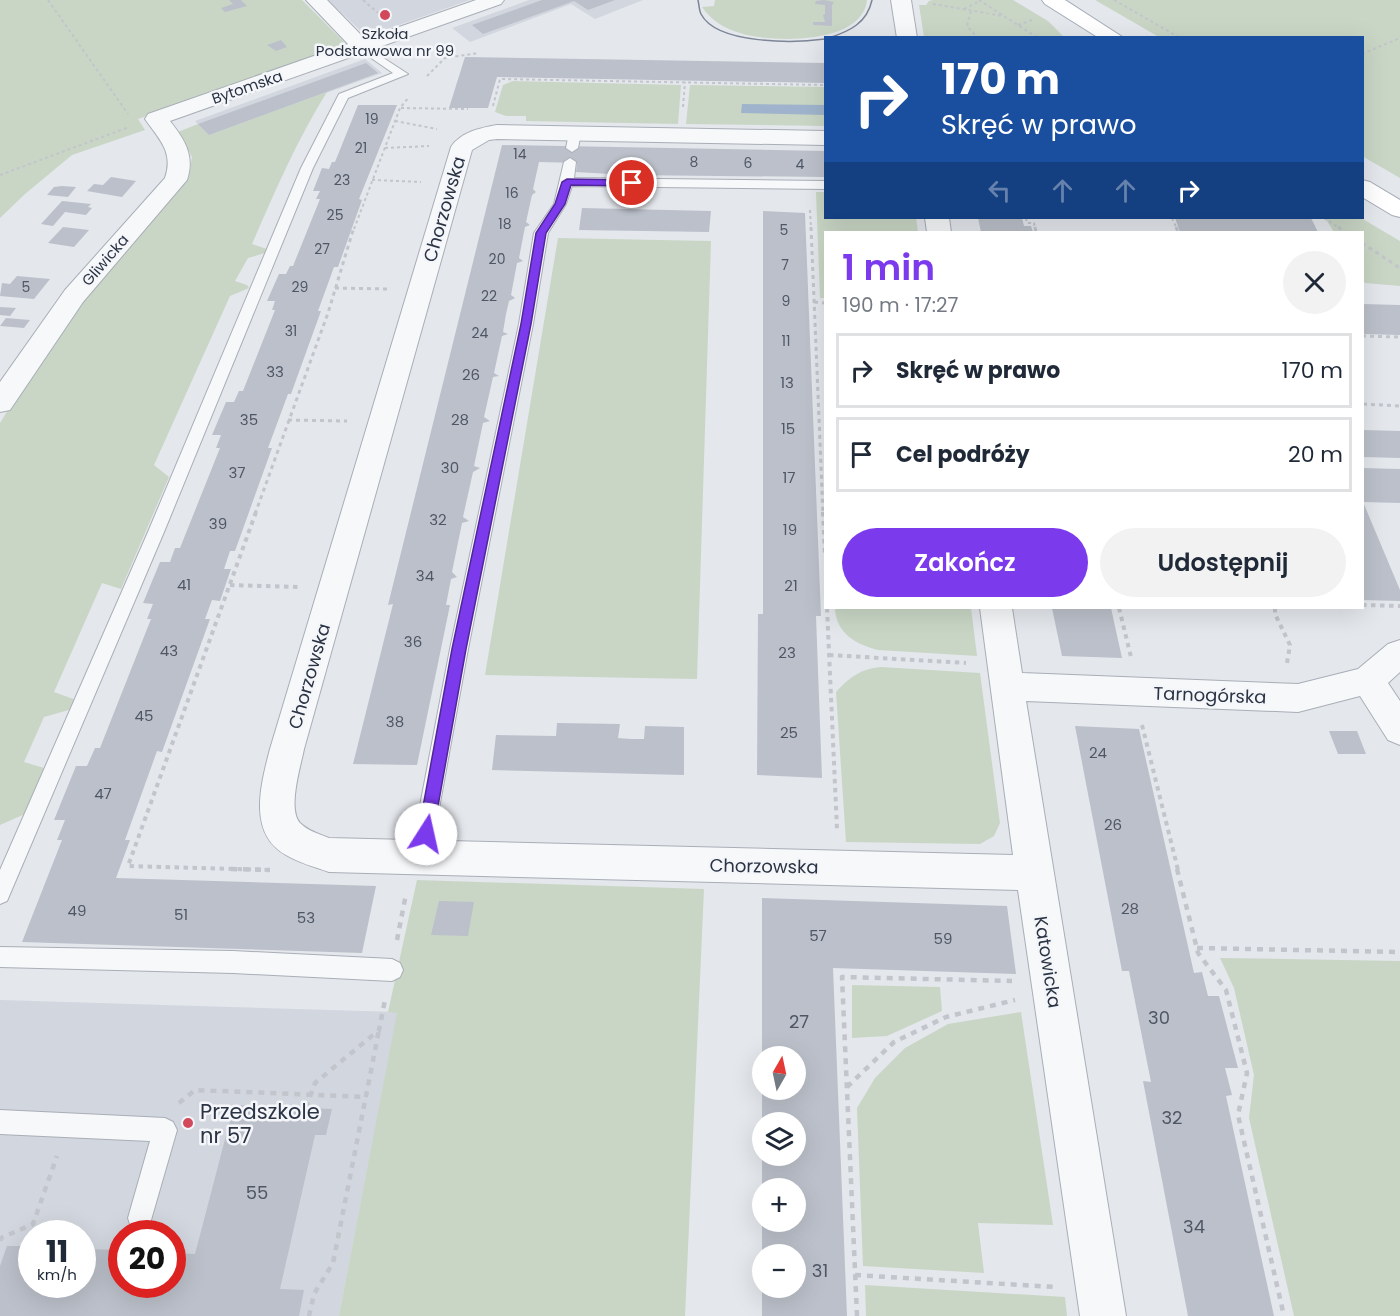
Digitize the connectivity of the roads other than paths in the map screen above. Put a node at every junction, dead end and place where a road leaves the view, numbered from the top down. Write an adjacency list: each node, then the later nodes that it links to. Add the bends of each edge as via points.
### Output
1 (316, 0): 7 (street)
2 (494, 0): 7 (street, Bytomska)
3 (1052, 0): 6 (main road)
4 (901, 1): 5 (street)
5 (907, 36)
6 (1111, 36)
7 (362, 47): 8 (street, Bytomska); 23 (lane, via 402,74 343,96 307,168)
8 (146, 122): 15 (street, Gliwicka, via 176,144 181,170 176,180 74,296)
9 (824, 138): 10 (street, Chorzowska)
10 (572, 148): 11 (lane); 21 (street, Chorzowska, via 496,132 471,139 462,147 277,793 276,810 281,826 296,843 329,855)
11 (567, 182): 12 (lane); 21 (lane, via 560,204 541,233)
12 (824, 185)
13 (1364, 188): 14 (main road)
14 (1400, 210)
15 (0, 403)
16 (996, 609): 19 (street, Katowicka)
17 (1400, 653): 18 (street, Tarnogórska)
18 (1368, 680): 19 (street, Tarnogórska, via 1298,698); 20 (street)
19 (1008, 686): 22 (street, Katowicka)
20 (1400, 730)
21 (420, 858): 22 (street, Chorzowska)
22 (1034, 873): 28 (street, Katowicka)
23 (0, 894)
24 (0, 957): 25 (lane)
25 (392, 970)
26 (0, 1122): 27 (lane, via 165,1130)
27 (140, 1218)
28 (1103, 1316)

